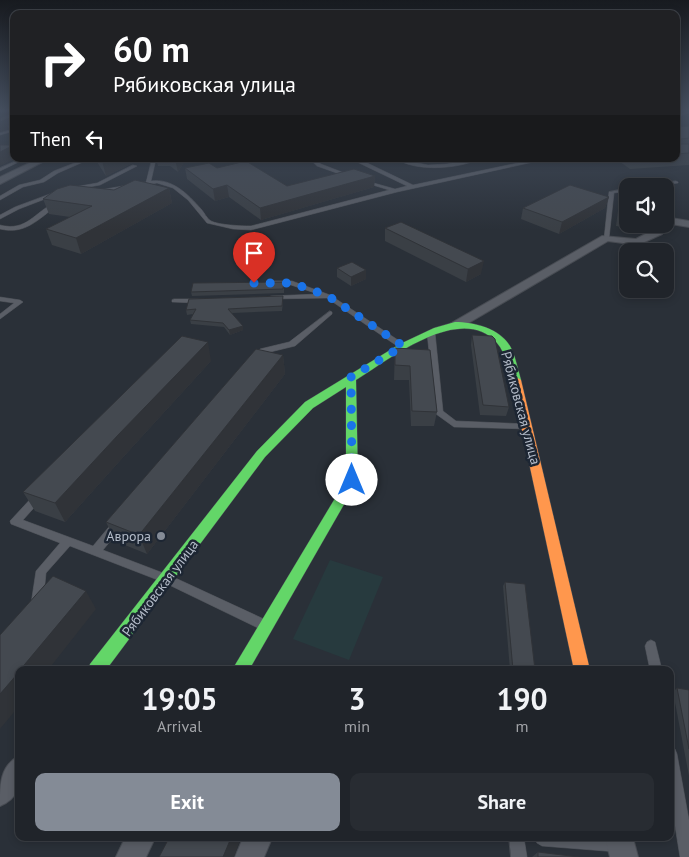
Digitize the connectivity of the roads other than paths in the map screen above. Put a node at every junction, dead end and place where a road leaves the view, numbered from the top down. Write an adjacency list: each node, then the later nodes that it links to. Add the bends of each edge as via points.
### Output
1 (17, 162): 11 (lane)
2 (38, 162): 12 (street)
3 (81, 162): 18 (lane, via 42,181 20,186)
4 (153, 162): 13 (lane)
5 (315, 162): 15 (lane)
6 (361, 162): 14 (lane)
7 (405, 162): 8 (lane, via 449,167)
8 (466, 162)
9 (530, 162): 14 (lane)
10 (135, 166): 20 (lane, via 98,184 72,188)
11 (0, 170)
12 (0, 181)
13 (148, 183): 15 (lane, via 175,187 209,222 251,228); 17 (lane)
14 (411, 186): 15 (lane)
15 (393, 190)
16 (619, 191): 25 (lane, via 612,192)
17 (93, 192)
18 (0, 198)
19 (65, 198): 23 (lane, via 30,225)
20 (0, 217)
21 (674, 222): 22 (street)
22 (689, 224)
23 (0, 227)
24 (656, 233): 25 (street, via 638,242)
25 (606, 238): 34 (street)
26 (264, 283): 27 (lane, via 292,283)
27 (328, 296): 29 (lane); 36 (lane)
28 (0, 298): 33 (lane, via 20,302)
29 (261, 298)
30 (203, 300): 31 (lane)
31 (174, 302)
32 (330, 313): 37 (lane, via 292,344 263,351)
33 (0, 317)
34 (455, 325): 35 (street, Рябиковская улица); 39 (street, Рябиковская улица, via 469,325 488,332 507,349)
35 (431, 333): 36 (street, Рябиковская улица); 39 (lane, via 438,412 443,418 454,424)
36 (403, 346): 38 (street, Рябиковская улица)
37 (251, 366)
38 (351, 377): 44 (street, Рябиковская улица, via 308,405 260,454); 46 (street, via 352,480)
39 (528, 427): 50 (street, Рябиковская улица)
40 (42, 493): 42 (lane, via 15,521)
41 (126, 515): 43 (lane)
42 (68, 541): 43 (lane); 45 (lane, via 42,571 36,611)
43 (95, 552): 44 (lane)
44 (167, 579): 46 (lane); 48 (street, Рябиковская улица)
45 (30, 618)
46 (265, 626): 49 (street)
47 (652, 646): 51 (lane)
48 (99, 666)
49 (242, 666)
50 (581, 666)
51 (655, 666)
52 (15, 774): 54 (street)
53 (674, 777): 63 (lane)
54 (0, 793)
55 (139, 841): 60 (street)
56 (257, 841): 61 (street)
57 (517, 841): 62 (lane)
58 (572, 841): 59 (lane)
59 (621, 846)
60 (130, 857)
61 (249, 857)
62 (519, 857)
63 (688, 857)

